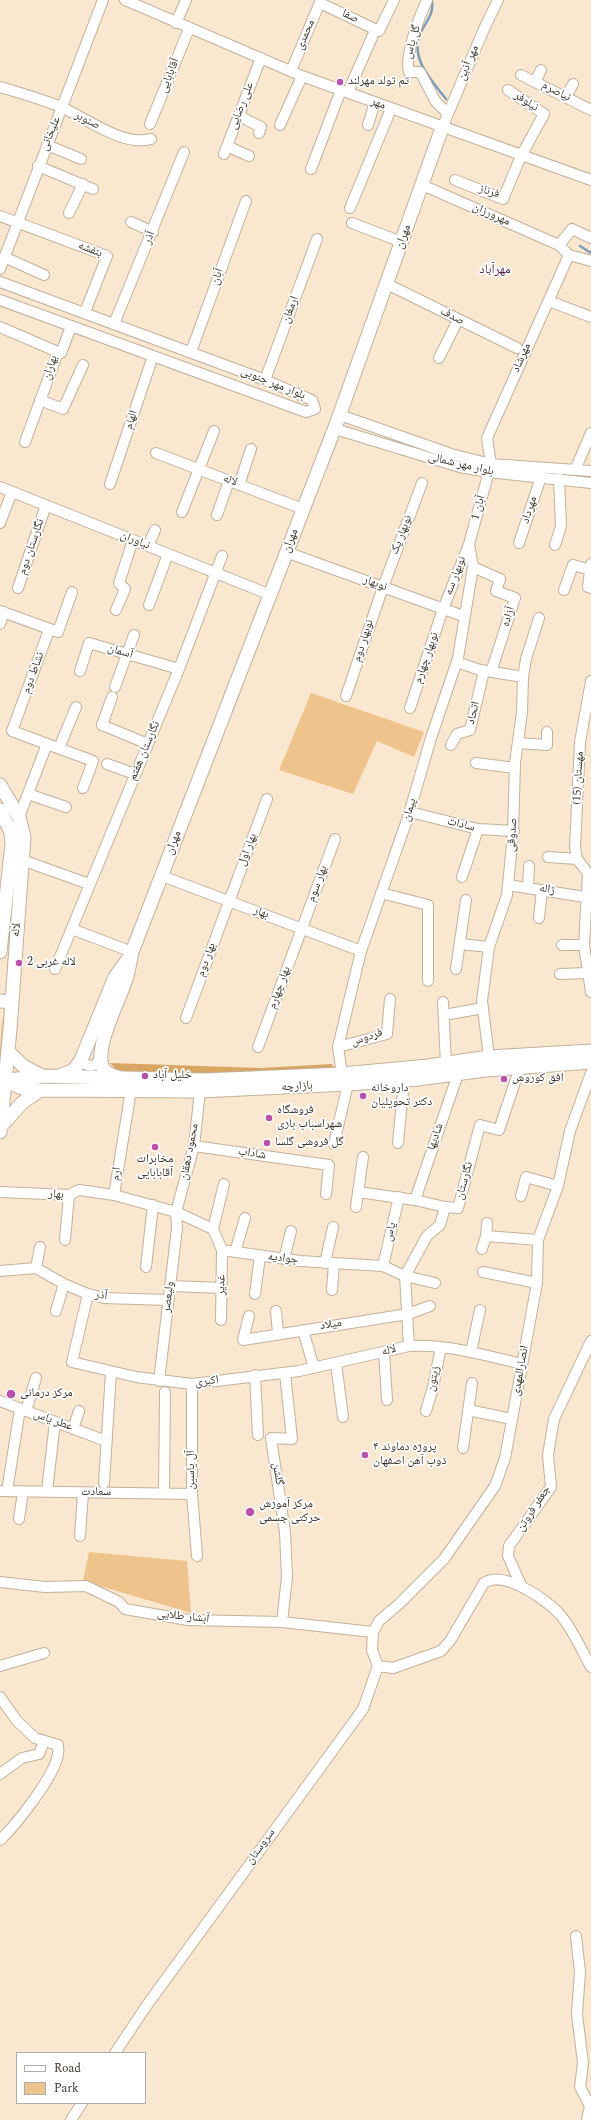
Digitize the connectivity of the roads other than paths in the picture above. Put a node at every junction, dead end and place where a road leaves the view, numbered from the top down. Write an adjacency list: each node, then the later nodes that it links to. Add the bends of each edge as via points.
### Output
1 (103, 0): 23 (street, علیخانی)
2 (125, 0): 8 (street, مهر)
3 (186, 0): 8 (street)
4 (394, 0): 10 (street)
5 (427, 0): 26 (street, گل یاس, via 407,65 409,72 420,72 436,102)
6 (498, 0): 26 (street, مهر آذین)
7 (320, 2): 10 (street, صفا); 13 (street, محمدی)
8 (176, 23): 9 (street, مهر)
9 (189, 28): 11 (street, مهر); 28 (street, آقابابایی)
10 (376, 33): 20 (street)
11 (260, 58): 13 (street, مهر); 27 (street, علی رضایی)
12 (541, 70): 16 (street)
13 (291, 71): 15 (street, مهر)
14 (521, 75): 16 (street, نیاصرم)
15 (302, 76): 20 (street, مهر); 29 (street)
16 (535, 82): 21 (street, نیاصرم)
17 (573, 84): 21 (street)
18 (0, 87): 23 (street, صنوبر)
19 (508, 90): 37 (street, نیلوفر, via 544,114)
20 (345, 91): 22 (street, مهر); 40 (street)
21 (566, 97): 25 (street, نیاصرم)
22 (375, 102): 24 (street, مهر); 30 (street)
23 (62, 108): 33 (street, صنوبر, via 98,127 140,142); 34 (street, علیخانی)
24 (391, 109): 31 (street, مهر); 47 (street)
25 (591, 110)
26 (448, 114): 31 (street, مهر آذین)
27 (239, 116): 32 (street, via 261,127); 36 (street, علی رضایی, via 225,150)
28 (150, 124)
29 (280, 125)
30 (368, 125)
31 (442, 128): 37 (street, مهر); 44 (main road, مهران)
32 (259, 133)
33 (151, 140)
34 (47, 145): 38 (street); 39 (street, علیخانی)
35 (184, 152): 53 (street, آذر)
36 (248, 155)
37 (520, 156): 41 (street, فرناز, via 503,199); 42 (street, مهر)
38 (81, 159)
39 (38, 166): 43 (street); 50 (street, علیخانی)
40 (311, 169)
41 (455, 180)
42 (591, 180)
43 (83, 184): 45 (street); 48 (street)
44 (422, 185): 56 (main road, مهران); 57 (street, مهرورزان)
45 (93, 189)
46 (246, 201): 75 (street, آبان)
47 (350, 208)
48 (69, 213)
49 (0, 216): 50 (street)
50 (16, 222): 59 (street, علیخانی); 67 (street, بنفشه, via 107,256)
51 (131, 222): 53 (street)
52 (352, 223): 56 (street)
53 (153, 232): 70 (street, آذر)
54 (591, 238): 57 (street, via 572,229)
55 (317, 240): 81 (street, ارمغان)
56 (402, 242): 64 (main road, مهران)
57 (559, 245): 58 (street)
58 (569, 255): 60 (street); 66 (street, مهرشاد)
59 (4, 257): 61 (street, علیخانی); 62 (street)
60 (591, 261)
61 (0, 269)
62 (44, 275)
63 (0, 282): 67 (street, بلوار مهر جنوبی)
64 (387, 284): 69 (street, صدف); 83 (main road, مهران)
65 (0, 300): 72 (street, بلوار مهر جنوبی)
66 (549, 301): 68 (street); 90 (street, مهرشاد, via 487,438)
67 (85, 312): 70 (street, بلوار مهر جنوبی)
68 (591, 317)
69 (458, 320): 73 (street, صدف); 77 (street)
70 (114, 324): 75 (street, بلوار مهر جنوبی)
71 (0, 327): 74 (street, بهاران)
72 (71, 327): 74 (street, via 61,353); 76 (street, بلوار مهر جنوبی)
73 (517, 348)
74 (58, 352): 82 (street, بهاران)
75 (191, 352): 78 (street, بلوار مهر جنوبی)
76 (153, 356): 80 (street, بلوار مهر جنوبی); 99 (street, الهام)
77 (439, 358)
78 (218, 362): 80 (street); 81 (street, بلوار مهر جنوبی)
79 (83, 365): 82 (street, via 63,409)
80 (212, 377): 81 (street, بلوار مهر جنوبی, via 306,412 315,409 312,400)
81 (265, 380)
82 (40, 400): 87 (street, بهاران)
83 (340, 415): 84 (main road, مهران); 90 (street, بلوار مهر شمالی)
84 (335, 428): 90 (street, بلوار مهر شمالی, via 434,460); 103 (main road, مهران)
85 (214, 431): 91 (street)
86 (591, 433): 92 (street)
87 (25, 442)
88 (251, 449): 96 (street)
89 (156, 453): 91 (street, لاله)
90 (489, 468): 92 (street, بلوار مهر شمالی); 94 (street, بلوار مهر شمالی); 110 (street, 1 آبان)
91 (199, 469): 96 (street, لاله); 104 (street)
92 (575, 470): 93 (street, بلوار مهر شمالی)
93 (591, 471)
94 (541, 477): 95 (street, بلوار مهر شمالی); 109 (street, مهرداد)
95 (559, 479): 98 (street, بلوار مهر شمالی); 111 (street, via 561,526)
96 (234, 483): 103 (street, لاله); 105 (street)
97 (422, 483): 119 (street, نوبهار یک)
98 (591, 483)
99 (110, 484)
100 (0, 487): 101 (street, نیاوران)
101 (12, 492): 102 (street, نیاوران); 106 (street)
102 (46, 506): 108 (street, نیاوران); 120 (street, نگارستان دوم)
103 (303, 509): 113 (main road, مهران)
104 (182, 512)
105 (217, 515)
106 (0, 523)
107 (155, 530): 112 (street)
108 (133, 540): 112 (street, نیاوران); 127 (street, via 119,583 125,589)
109 (520, 543)
110 (469, 544): 116 (street, پیمان); 126 (street, نوبهار سه)
111 (555, 545)
112 (148, 546): 114 (street, نیاوران)
113 (286, 552): 119 (street, نوبهار); 124 (main road, مهران)
114 (168, 554): 118 (street, نیاوران); 125 (street)
115 (222, 556): 118 (street, نگارستان هفتم)
116 (473, 567): 129 (street, پیمان); 138 (street, آزاده, via 500,579 496,591 515,598)
117 (591, 567): 121 (street, via 588,587); 122 (street, via 573,565)
118 (216, 573): 124 (street, نیاوران); 136 (street, نگارستان هفتم)
119 (383, 587): 126 (street, نوبهار); 141 (street, نوبهار دوم)
120 (18, 588)
121 (591, 588)
122 (564, 590)
123 (72, 592): 132 (street, via 58,632)
124 (271, 595): 169 (main road, مهران)
125 (149, 605)
126 (444, 609): 129 (street, نوبهار); 143 (street, نوبهار چهارم)
127 (116, 610)
128 (2, 612): 131 (street); 132 (street)
129 (463, 616): 135 (street, پیمان)
130 (539, 618): 139 (street, صدوقی)
131 (0, 624)
132 (49, 630): 146 (street, نشاط دوم, via 12,731)
133 (134, 635): 134 (street)
134 (127, 654): 136 (street, آسمان); 137 (street, آسمان, via 89,642); 147 (street, via 102,725)
135 (457, 662): 138 (street); 160 (street, پیمان, via 431,738)
136 (179, 669): 147 (street, نگارستان هفتم)
137 (80, 670)
138 (488, 671): 139 (street); 148 (street, اتحاد, via 470,730 457,734)
139 (523, 677): 145 (street, صدوقی)
140 (591, 681): 166 (street, مهستان (15), via 580,742)
141 (346, 696)
142 (76, 707): 149 (street)
143 (410, 708)
144 (547, 732): 145 (street, via 547,745)
145 (518, 743): 152 (street, صدوقی)
146 (47, 744): 149 (street, نشاط دوم); 156 (street)
147 (148, 744): 153 (street, نگارستان هفتم)
148 (452, 745)
149 (59, 748): 155 (street, نشاط دوم, via 93,761)
150 (476, 763): 152 (street)
151 (107, 764): 153 (street)
152 (515, 768): 163 (street, صدوقی)
153 (135, 774): 172 (street, نگارستان هفتم)
154 (0, 785): 161 (main road, لاله)
155 (83, 788)
156 (28, 794): 158 (street); 161 (street)
157 (267, 799): 179 (street, بهار اول)
158 (66, 807)
159 (0, 810): 171 (main road, لاله, via 11,832 12,844)
160 (410, 812): 162 (street, سادات); 176 (street, پیمان)
161 (19, 817): 167 (main road, لاله, via 23,828)
162 (478, 830): 163 (street, سادات); 170 (street)
163 (514, 831): 173 (street, صدوقی)
164 (335, 839): 182 (street, بهار سوم)
165 (548, 857): 166 (street)
166 (576, 859): 177 (street, via 588,873)
167 (22, 860): 172 (street); 197 (main road, لاله)
168 (529, 866): 174 (street)
169 (162, 876): 179 (street, بهار); 189 (main road, مهران)
170 (462, 877)
171 (3, 883): 188 (main road, لاله)
172 (90, 884): 181 (street, نگارستان هفتم)
173 (508, 886): 174 (street, ژاله); 186 (street, صدوقی)
174 (528, 888): 175 (street, ژاله)
175 (542, 890): 177 (street, ژاله); 180 (street)
176 (381, 893): 187 (street, پیمان); 194 (street, via 428,905)
177 (585, 897): 184 (street)
178 (466, 900): 183 (street)
179 (229, 901): 182 (street, بهار); 201 (street, بهار دوم)
180 (539, 918)
181 (72, 929): 189 (street); 190 (street, نگارستان هفتم)
182 (301, 929): 187 (street, بهار); 202 (street, بهار چهارم)
183 (460, 944): 186 (street); 191 (street)
184 (584, 944): 185 (street); 192 (street)
185 (562, 945)
186 (489, 947): 199 (street, صدوقی)
187 (361, 951): 203 (street, پیمان)
188 (0, 952)
189 (132, 952): 206 (main road, مهران, via 126,979 103,1043); 208 (main road, مهران, via 115,977)
190 (55, 969)
191 (456, 969)
192 (587, 973): 193 (street); 195 (street)
193 (560, 974)
194 (428, 981)
195 (591, 992)
196 (390, 999): 203 (street, فردوس, via 387,1034)
197 (6, 1001): 204 (main road, لاله)
198 (443, 1002): 200 (street)
199 (483, 1008): 200 (street); 207 (street, صدوقی)
200 (444, 1015): 210 (street)
201 (186, 1018)
202 (258, 1047)
203 (338, 1047): 219 (street, پیمان)
204 (8, 1051): 215 (main road, via 22,1066); 220 (main road, لاله)
205 (591, 1051): 207 (main road, بازارچه)
206 (101, 1057): 208 (street, via 98,1063 92,1066); 218 (main road, via 103,1068 109,1074)
207 (489, 1057): 210 (main road, بازارچه)
208 (81, 1060): 216 (main road, مهران, via 73,1071)
209 (591, 1062): 211 (main road, بازارچه)
210 (446, 1064): 212 (main road, بازارچه)
211 (520, 1067): 214 (main road, بازارچه); 242 (street, نگارستان, via 499,1130 480,1125 458,1208)
212 (418, 1073): 214 (main road, بازارچه); 217 (main road, بازارچه)
213 (591, 1073): 231 (street, انصارالمهدی, via 570,1131)
214 (458, 1074): 239 (street, شادیها)
215 (42, 1076): 216 (main road, بازارچه); 220 (main road, بازارچه)
216 (58, 1076): 218 (main road, بازارچه)
217 (400, 1076): 219 (main road, بازارچه); 226 (street)
218 (121, 1078): 219 (main road, بازارچه)
219 (345, 1079): 223 (main road, بازارچه); 227 (street)
220 (2, 1081): 221 (main road, بازارچه, via 22,1088); 224 (main road, لاله)
221 (40, 1090): 222 (main road, بازارچه); 224 (main road, via 22,1103)
222 (131, 1090): 223 (main road, بازارچه); 236 (street, ارم)
223 (200, 1091): 228 (street, محمود دهقان)
224 (0, 1127): 225 (main road, لاله)
225 (0, 1132)
226 (398, 1143)
227 (334, 1144)
228 (194, 1146): 234 (street, شاداب, via 329,1166); 243 (street, محمود دهقان)
229 (363, 1157): 233 (street)
230 (224, 1184): 247 (street)
231 (558, 1186): 237 (street, via 526,1177); 251 (street, انصارالمهدی)
232 (0, 1192): 235 (street, بهار)
233 (358, 1192): 238 (street); 241 (street)
234 (326, 1194)
235 (69, 1195): 236 (street, via 79,1190); 250 (street, بهار)
236 (114, 1195): 240 (street, ارم)
237 (521, 1196)
238 (399, 1197): 239 (street); 259 (street, یاس)
239 (414, 1200): 242 (street)
240 (153, 1205): 243 (street, ارم); 261 (street)
241 (356, 1207)
242 (446, 1207): 264 (street, نگارستان, via 440,1225 427,1236)
243 (176, 1212): 247 (street); 268 (street, ولیعصر, via 177,1228)
244 (245, 1218): 255 (street)
245 (487, 1223): 249 (street)
246 (333, 1227): 258 (street)
247 (213, 1229): 254 (street)
248 (291, 1232): 257 (street)
249 (486, 1236): 251 (street); 253 (street)
250 (65, 1240)
251 (538, 1240): 267 (street, انصارالمهدی)
252 (40, 1247): 260 (street)
253 (482, 1249)
254 (222, 1250): 255 (street, جوادیه); 269 (street, غدیر)
255 (235, 1252): 256 (street, جوادیه)
256 (260, 1256): 257 (street, جوادیه); 272 (street)
257 (284, 1259): 258 (street, جوادیه)
258 (330, 1263): 259 (street, جوادیه); 270 (street)
259 (383, 1266): 264 (street, جوادیه)
260 (36, 1268): 262 (street); 266 (street, آذر)
261 (146, 1268)
262 (0, 1271)
263 (483, 1272): 267 (street)
264 (405, 1276): 265 (street, جوادیه); 278 (street)
265 (435, 1283)
266 (64, 1284): 271 (street, آذر); 277 (street)
267 (537, 1284): 289 (street, انصارالمهدی)
268 (170, 1286): 269 (street); 273 (street, ولیعصر)
269 (222, 1288): 280 (street, غدیر)
270 (332, 1290)
271 (88, 1294): 273 (street, آذر, via 104,1298); 291 (street, via 72,1362)
272 (255, 1294)
273 (168, 1300): 295 (street, ولیعصر)
274 (430, 1306): 278 (street)
275 (480, 1310): 287 (street)
276 (276, 1311): 282 (street)
277 (56, 1312)
278 (408, 1314): 281 (street, میلاد); 284 (street)
279 (248, 1316): 282 (street, میلاد, via 243,1340)
280 (221, 1320)
281 (303, 1330): 282 (street, میلاد); 290 (street)
282 (278, 1333)
283 (591, 1341): 323 (street, جعفر فروتن, via 554,1419 548,1455 551,1487 509,1546 508,1556)
284 (409, 1346): 285 (street, لاله); 286 (street, لاله)
285 (441, 1346): 287 (street, لاله); 304 (street, زیتون)
286 (384, 1352): 288 (street, لاله); 299 (street)
287 (471, 1352): 289 (street, لاله)
288 (336, 1363): 290 (street, لاله); 305 (street)
289 (522, 1364): 306 (street, انصارالمهدی)
290 (314, 1368): 292 (street, لاله)
291 (111, 1372): 295 (street); 310 (street)
292 (285, 1373): 293 (street, لاله); 324 (street, گلشن, via 292,1439 271,1438 285,1532 287,1577)
293 (255, 1375): 297 (street, اکبری); 309 (street)
294 (36, 1378): 301 (street)
295 (159, 1381): 297 (street, اکبری)
296 (472, 1383): 302 (street)
297 (192, 1384): 318 (street, آل یاسین)
298 (165, 1392): 317 (street)
299 (387, 1400)
300 (0, 1401): 301 (street, عطر یاس)
301 (23, 1410): 307 (street, عطر یاس); 313 (street)
302 (468, 1410): 306 (street); 311 (street)
303 (79, 1411): 308 (street)
304 (426, 1411)
305 (343, 1417)
306 (512, 1419): 325 (street, انصارالمهدی, via 505,1458 495,1486 444,1559 379,1621)
307 (55, 1422): 308 (street, عطر یاس); 314 (street)
308 (72, 1428): 310 (street, عطر یاس)
309 (258, 1435)
310 (106, 1441): 312 (street)
311 (463, 1448)
312 (104, 1483)
313 (3, 1491): 315 (street, سعادت)
314 (47, 1491): 315 (street, سعادت); 316 (street, سعادت)
315 (24, 1492): 319 (street)
316 (83, 1493): 317 (street, سعادت); 320 (street)
317 (164, 1493): 318 (street, سعادت)
318 (192, 1494): 321 (street, آل یاسین)
319 (20, 1519)
320 (80, 1536)
321 (197, 1556)
322 (0, 1582): 324 (street, آبشار طلایی, via 45,1587 86,1586 119,1602 126,1609 188,1620)
323 (521, 1586): 328 (street, via 489,1579 484,1583 450,1641 440,1651 393,1668); 329 (street, via 562,1616)
324 (282, 1622): 325 (street, آبشار طلایی)
325 (373, 1632): 328 (street, via 372,1650)
326 (44, 1653): 327 (street)
327 (0, 1666)
328 (378, 1666): 335 (street, سروستان, via 362,1709)
329 (591, 1668)
330 (0, 1696): 331 (street, via 17,1722 35,1738)
331 (44, 1741): 332 (street, via 39,1754 22,1758); 333 (street, via 58,1745 54,1767 31,1804)
332 (0, 1774)
333 (0, 1840)
334 (576, 1936): 338 (street, via 580,1972 577,2014 583,2063 580,2087 590,2106)
335 (116, 2052)
336 (81, 2104): 337 (street)
337 (71, 2120)
338 (587, 2120)

